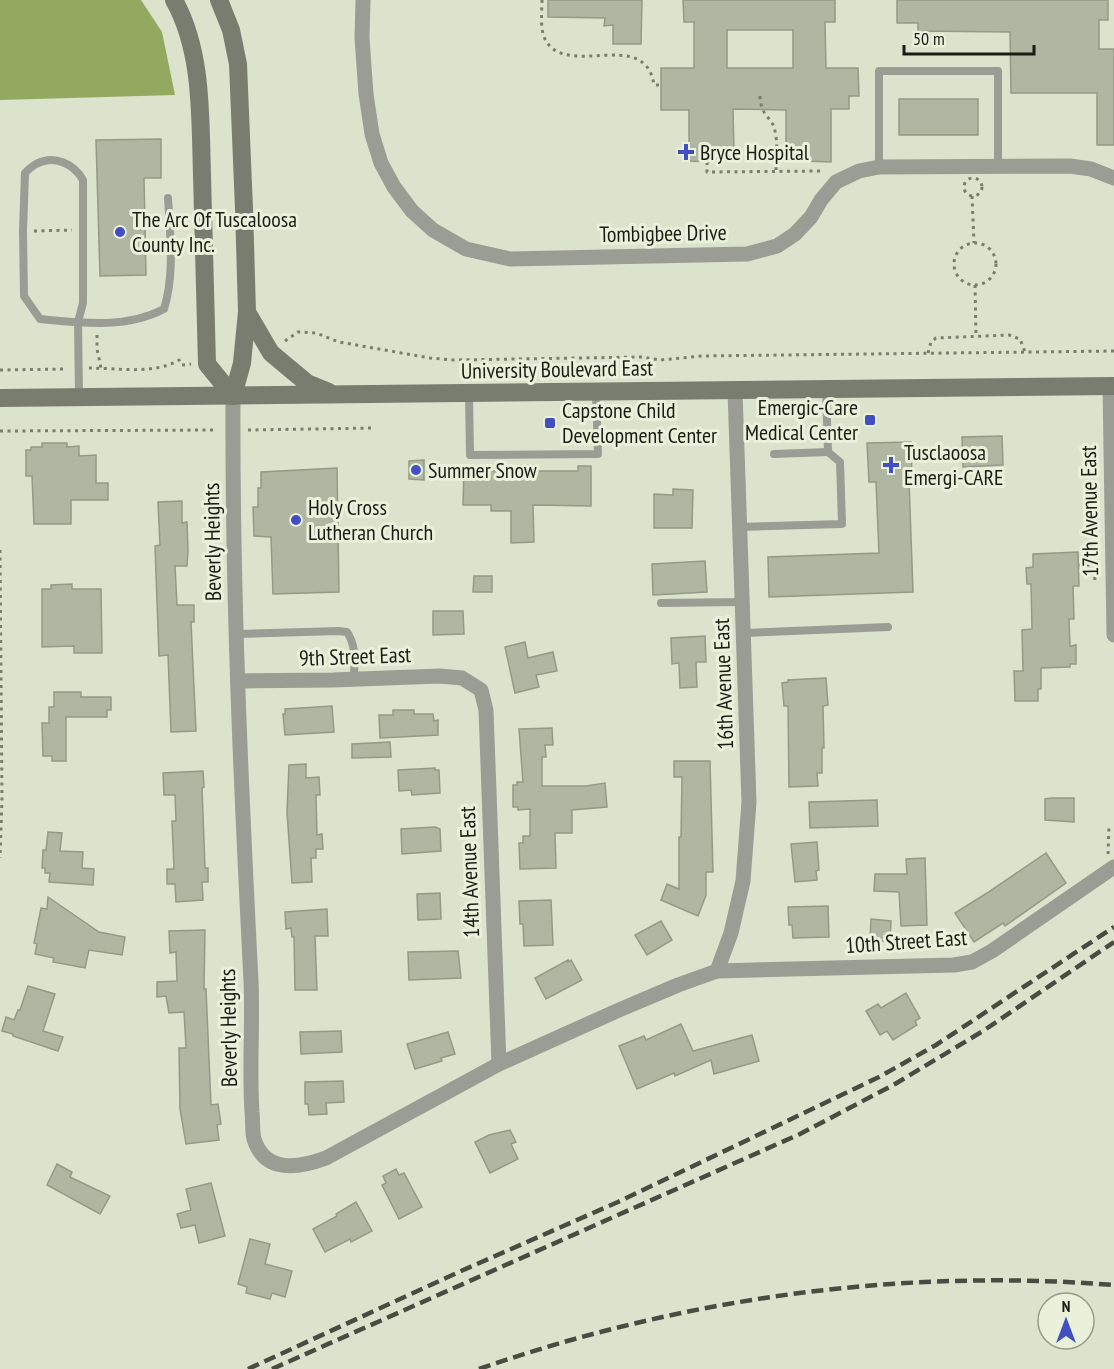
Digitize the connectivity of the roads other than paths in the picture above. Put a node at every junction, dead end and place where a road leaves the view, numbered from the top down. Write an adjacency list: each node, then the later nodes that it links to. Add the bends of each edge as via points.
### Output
1 (174, 0): 16 (main road, via 193,50 199,99 207,364)
2 (219, 0): 8 (main road, via 238,64)
3 (363, 0): 5 (street, Tombigbee Drive, via 366,94 381,163 412,212 466,249 510,259 747,254 777,246 795,234 836,182)
4 (998, 166): 5 (street, Tombigbee Drive); 5 (lane, via 998,71 879,71); 6 (street, Tombigbee Drive, via 1070,166)
5 (879, 167)
6 (1114, 178)
7 (168, 198): 9 (lane, via 170,241 164,309 149,316 113,322)
8 (247, 312): 15 (main road, via 271,353 307,383); 16 (main road, via 242,363)
9 (78, 322): 9 (lane, via 83,303 83,180 69,163 50,160 37,163 25,173 24,296 40,319); 18 (lane)
10 (1112, 386): 11 (main road, University Boulevard East); 22 (street, 17th Avenue East)
11 (826, 390): 12 (main road, University Boulevard East); 19 (lane)
12 (735, 391): 13 (main road, University Boulevard East); 21 (street, 16th Avenue East)
13 (596, 392): 14 (main road, University Boulevard East); 14 (lane, via 598,454 470,455)
14 (469, 394): 15 (main road, University Boulevard East)
15 (336, 395): 16 (main road, University Boulevard East)
16 (233, 396): 18 (main road, University Boulevard East); 27 (street, Beverly Heights)
17 (0, 398): 18 (main road, University Boulevard East)
18 (79, 398)
19 (828, 452): 20 (lane); 21 (lane, via 840,462 842,524)
20 (774, 454)
21 (740, 527): 23 (street, 16th Avenue East)
22 (1113, 534): 28 (street, 17th Avenue East)
23 (743, 602): 24 (lane); 26 (street, 16th Avenue East)
24 (661, 603)
25 (888, 627): 26 (lane)
26 (744, 633): 33 (street, 16th Avenue East, via 748,824 743,881)
27 (237, 634): 29 (lane, via 346,633 355,649); 30 (street, Beverly Heights)
28 (1114, 635)
29 (354, 679): 30 (street, 9th Street East); 31 (street, 9th Street East, via 440,676 462,678)
30 (238, 681): 34 (street, Beverly Heights, via 251,993 251,1098 254,1139 264,1158 284,1167 306,1166)
31 (471, 684): 34 (street, 14th Avenue East, via 481,690 486,710)
32 (1111, 870): 33 (street, 10th Street East, via 972,962 931,967)
33 (717, 971): 34 (street, Beverly Heights, via 648,997)
34 (499, 1064)

